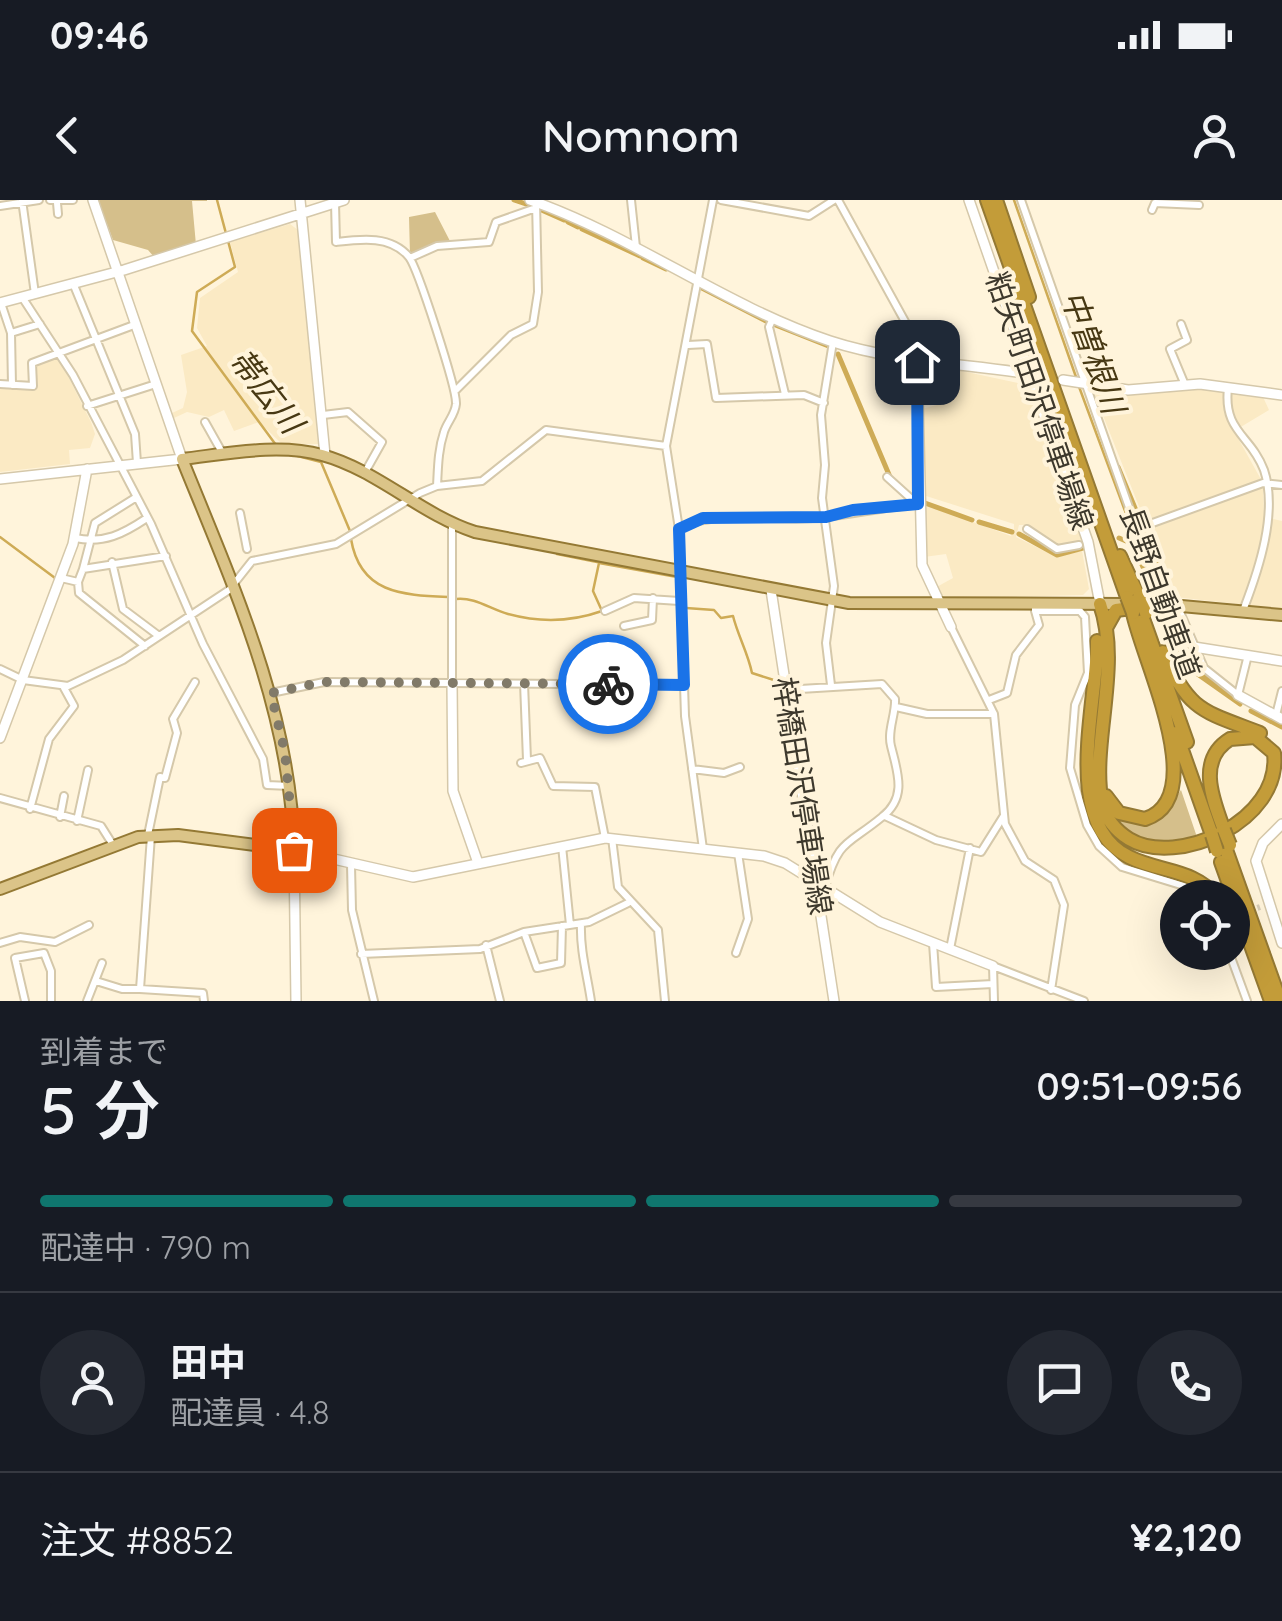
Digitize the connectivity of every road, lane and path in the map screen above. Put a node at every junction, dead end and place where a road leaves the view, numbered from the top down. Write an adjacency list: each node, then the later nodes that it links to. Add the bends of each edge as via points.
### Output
1 (22, 200): 2 (street); 19 (street); 28 (street)
2 (39, 200)
3 (72, 200): 14 (street)
4 (93, 200): 25 (street)
5 (300, 200): 22 (street)
6 (631, 200): 23 (street)
7 (713, 200): 26 (street)
8 (721, 200): 9 (street, via 809,216)
9 (836, 200): 40 (street, via 913,336)
10 (969, 200): 41 (street, 粕矢町田沢停車場線)
11 (987, 200): 93 (highway, 長野自動車道)
12 (996, 200): 93 (highway, 長野自動車道)
13 (1020, 200): 46 (street)
14 (54, 201): 21 (street)
15 (339, 202): 22 (street); 24 (street, via 336,242 371,238)
16 (1162, 202): 17 (street); 20 (street)
17 (1199, 202)
18 (534, 203): 23 (street); 24 (street, via 496,222 489,242 437,246); 50 (street, via 533,324 510,336)
19 (0, 206)
20 (1152, 210)
21 (58, 214)
22 (302, 214): 25 (street); 56 (street)
23 (637, 248): 26 (street)
24 (410, 258): 50 (street)
25 (116, 272): 27 (street); 34 (street)
26 (699, 280): 31 (street); 38 (street)
27 (72, 284): 28 (street); 36 (street)
28 (35, 294): 29 (street)
29 (22, 297): 30 (street); 32 (street)
30 (0, 303): 35 (street)
31 (773, 318): 37 (street); 51 (street, via 769,327)
32 (40, 324): 35 (street); 39 (street)
33 (1181, 324): 48 (street, via 1187,340 1170,349)
34 (134, 325): 36 (street); 45 (street)
35 (11, 333): 47 (street)
36 (96, 338): 39 (street); 53 (street)
37 (834, 342): 40 (street); 54 (street)
38 (688, 345): 51 (street, via 707,344 716,398); 58 (street)
39 (59, 352): 47 (street, via 32,362 32,386); 55 (street)
40 (916, 357): 41 (street); 73 (street)
41 (1028, 374): 42 (street); 98 (street, 粕矢町田沢停車場線, via 1088,542)
42 (1043, 376)
43 (1063, 380): 46 (street)
44 (0, 384): 47 (street)
45 (156, 384): 53 (street); 61 (street)
46 (1084, 384): 48 (street, via 1128,390); 78 (street)
47 (12, 385)
48 (1185, 386): 49 (street)
49 (1228, 388): 52 (street); 68 (street, via 1229,422 1264,468)
50 (456, 390): 69 (street)
51 (785, 394): 54 (street)
52 (1282, 395)
53 (119, 396): 55 (street); 62 (street, via 135,434)
54 (824, 404): 75 (street)
55 (86, 406): 63 (street)
56 (322, 415): 60 (street); 65 (street, via 348,412 382,442)
57 (206, 422): 59 (street)
58 (666, 446): 69 (street, via 546,430 482,482); 79 (street)
59 (224, 454): 60 (main road, via 287,450); 61 (main road)
60 (325, 456): 65 (main road)
61 (182, 458): 62 (street); 91 (main road)
62 (137, 464): 63 (street)
63 (116, 466): 64 (street); 71 (street)
64 (87, 469): 67 (street); 81 (street)
65 (364, 474): 72 (main road)
66 (887, 477): 73 (street)
67 (0, 479)
68 (1266, 482): 70 (street); 78 (street); 101 (street, via 1266,530)
69 (437, 486): 72 (street)
70 (1282, 486)
71 (136, 498): 76 (street); 82 (street, via 95,523)
72 (408, 501): 77 (main road); 91 (street, via 336,544 252,562)
73 (918, 504): 75 (street); 97 (street, via 922,565)
74 (240, 512): 84 (street)
75 (826, 517): 79 (street, via 703,518); 96 (street)
76 (147, 518): 82 (street, via 116,537); 85 (street)
77 (452, 524): 88 (main road); 117 (street)
78 (1136, 528): 99 (street)
79 (679, 529): 88 (street)
80 (1027, 529): 83 (street, via 1057,550)
81 (74, 538): 82 (street); 89 (street)
82 (90, 541): 87 (street)
83 (1078, 544)
84 (247, 549)
85 (166, 556): 86 (street); 104 (street)
86 (112, 562): 87 (street); 108 (street, via 123,610)
87 (83, 569): 90 (street)
88 (680, 572): 92 (main road); 95 (street)
89 (61, 578): 90 (street); 115 (street)
90 (78, 582): 109 (street, via 90,605)
91 (232, 587): 104 (street); 124 (main road)
92 (771, 590): 96 (main road); 122 (street, 梓橋田沢停車場線)
93 (1134, 597): 103 (highway, bridge)
94 (653, 598): 95 (street); 102 (street); 106 (street, via 652,620)
95 (679, 601): 119 (street)
96 (832, 601): 97 (main road); 120 (street, via 826,642)
97 (938, 604): 100 (main road); 107 (street)
98 (1100, 604): 99 (main road); 100 (main road); 111 (highway); 136 (highway)
99 (1170, 604): 101 (main road); 110 (street); 111 (highway, via 1112,612)
100 (1035, 607): 126 (street, via 1039,625 1016,656 1007,693); 159 (street, via 1085,617 1088,674 1075,705 1070,772 1092,837 1122,866)
101 (1244, 608): 105 (main road)
102 (605, 611)
103 (1140, 613): 131 (highway, via 1191,703 1264,735); 133 (highway, via 1172,746 1170,798 1151,817 1124,816 1107,798); 147 (highway, 長野自動車道)
104 (191, 614): 108 (street); 137 (street, via 262,759 266,785)
105 (1282, 614)
106 (624, 626)
107 (951, 627): 126 (street)
108 (159, 636): 109 (street)
109 (145, 646): 121 (street)
110 (1194, 647): 112 (street); 125 (street, via 1204,668)
111 (1106, 655): 133 (highway)
112 (1248, 655): 113 (street); 125 (street)
113 (1282, 661)
114 (0, 668): 115 (street)
115 (22, 680): 121 (street); 130 (street)
116 (195, 682): 148 (street, via 172,719 177,733 165,778 160,776)
117 (452, 682): 118 (street); 124 (street, via 324,682); 157 (street, via 453,791)
118 (524, 683): 119 (street); 149 (street, via 524,762 545,762 553,786 594,786)
119 (684, 685): 134 (street)
120 (830, 685): 122 (street); 127 (street, via 887,684)
121 (64, 686): 141 (street, via 74,706 50,739)
122 (784, 690): 161 (street, 梓橋田沢停車場線)
123 (1282, 691): 129 (street)
124 (271, 693): 137 (main road)
125 (1238, 695): 129 (street)
126 (989, 700): 128 (street)
127 (896, 707): 128 (street); 142 (street, via 890,744 901,786)
128 (994, 714): 143 (street)
129 (1279, 717)
130 (0, 738)
131 (1282, 754)
132 (740, 766): 134 (street, via 724,773)
133 (1102, 768): 147 (highway, via 1104,808 1121,833 1150,846 1191,846 1236,830 1270,802 1280,768 1261,740 1230,739 1212,760)
134 (692, 769): 154 (street)
135 (88, 770): 145 (street)
136 (1088, 777): 138 (highway, via 1112,833 1138,850 1158,853 1231,839 1261,820); 160 (highway, via 1092,815 1108,842 1131,858)
137 (290, 786): 155 (main road)
138 (1282, 791)
139 (64, 796): 144 (street)
140 (0, 798): 141 (street)
141 (30, 809): 144 (street)
142 (885, 816): 153 (street); 161 (street, via 855,833)
143 (1003, 816): 153 (street, via 981,852); 183 (street, via 1020,854 1054,880 1064,905)
144 (60, 817): 145 (street)
145 (76, 820): 150 (street, via 101,826)
146 (1282, 824): 164 (street, via 1257,855)
147 (1218, 832): 152 (highway, 長野自動車道, bridge)
148 (150, 835): 150 (main road); 155 (main road); 182 (street)
149 (609, 838): 151 (street); 154 (street); 163 (street, via 618,887)
150 (113, 845): 162 (main road)
151 (562, 845): 157 (street); 167 (street)
152 (1224, 847): 164 (highway, 長野自動車道); 197 (highway, 長野自動車道)
153 (970, 848): 173 (street)
154 (703, 849): 156 (street)
155 (294, 850): 158 (street); 188 (street)
156 (738, 853): 161 (street, via 780,861); 174 (street, via 748,919)
157 (478, 863): 158 (street, via 413,877)
158 (350, 865): 175 (street)
159 (1167, 880)
160 (1197, 880)
161 (820, 885): 169 (street, via 880,922); 193 (street, 梓橋田沢停車場線)
162 (0, 888)
163 (628, 903): 165 (street); 192 (street, via 658,930)
164 (1259, 906): 170 (street); 198 (highway, 長野自動車道)
165 (581, 924): 167 (street); 191 (street)
166 (89, 925): 171 (street, via 55,942 20,937)
167 (566, 926): 168 (street); 168 (street, via 561,963 553,966 537,968)
168 (524, 932): 172 (street)
169 (933, 943): 173 (street); 181 (street, via 936,988)
170 (1282, 943)
171 (0, 944)
172 (486, 946): 175 (street); 190 (street)
173 (950, 949): 178 (street)
174 (736, 953)
175 (361, 954): 189 (street)
176 (1250, 962): 197 (highway)
177 (102, 963): 180 (street)
178 (993, 966): 181 (street); 183 (street)
179 (1236, 970): 196 (street)
180 (96, 981): 182 (street); 186 (street)
181 (994, 984): 194 (street)
182 (140, 989): 187 (street, via 203,993)
183 (1051, 990): 195 (street)
184 (25, 1001): 185 (street, via 15,958 44,953)
185 (50, 1001)
186 (87, 1001)
187 (204, 1001)
188 (296, 1001)
189 (374, 1001)
190 (500, 1001)
191 (590, 1001)
192 (665, 1001)
193 (834, 1001)
194 (994, 1001)
195 (1084, 1001)
196 (1247, 1001)
197 (1268, 1001)
198 (1280, 1001)

